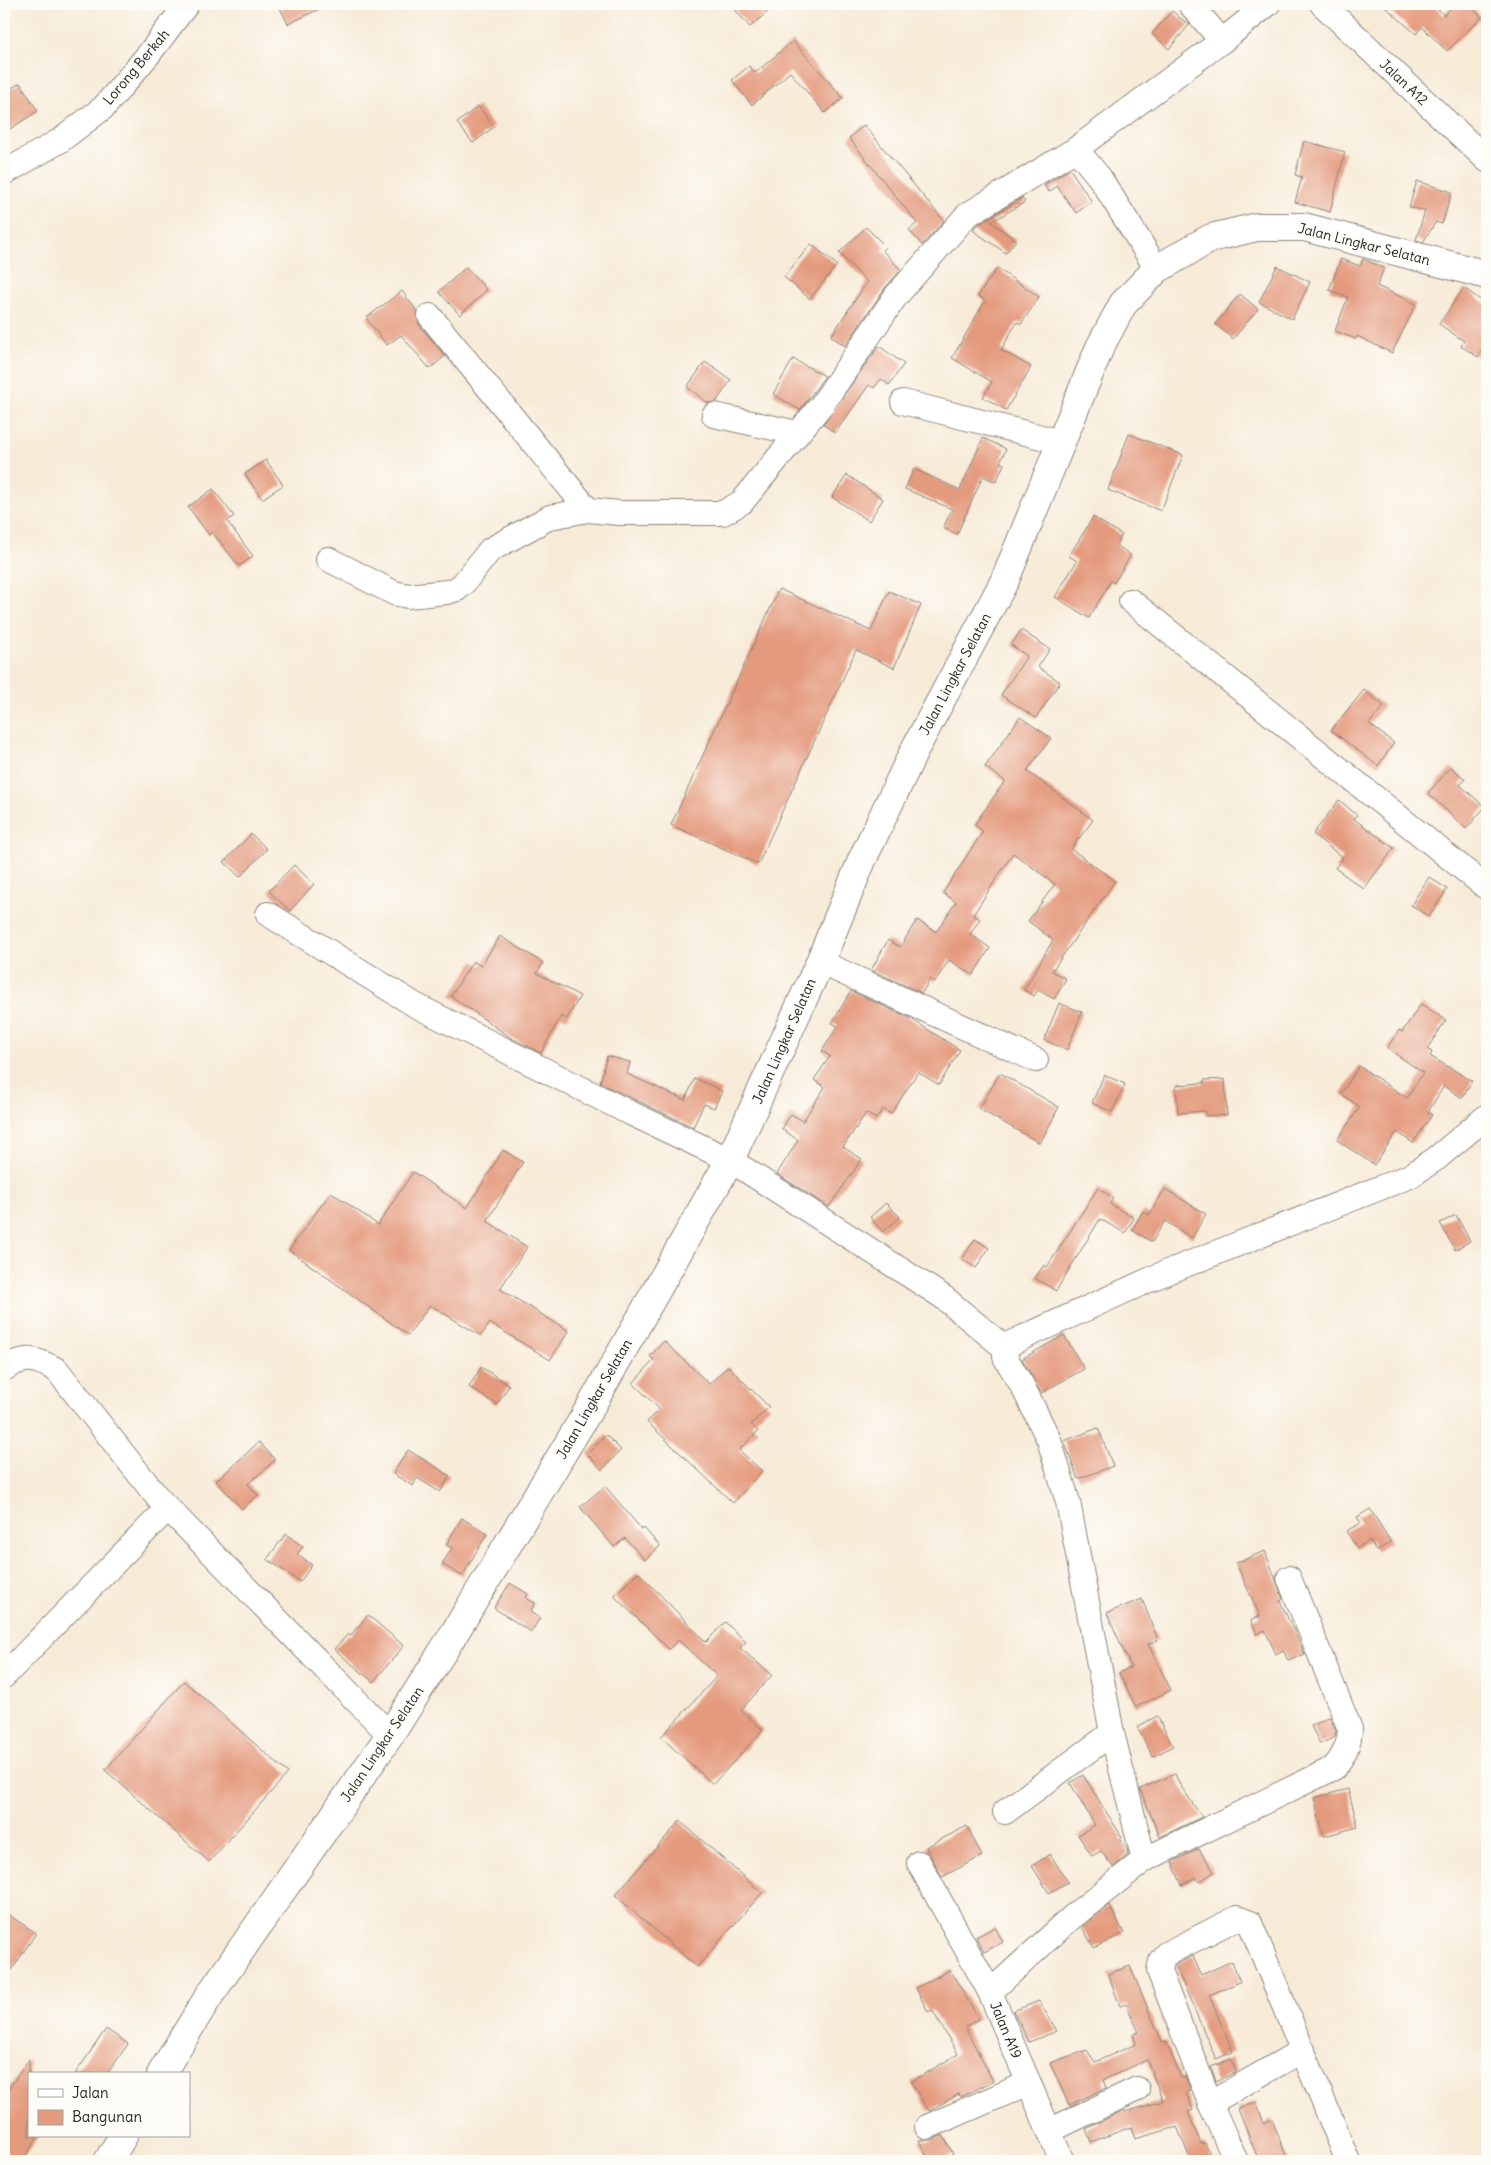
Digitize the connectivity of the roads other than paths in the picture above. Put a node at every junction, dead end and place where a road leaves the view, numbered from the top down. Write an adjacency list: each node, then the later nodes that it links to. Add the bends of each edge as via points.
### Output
1 (187, 4): 8 (street, Lorong Berkah, via 104,107 61,140)
2 (1190, 4): 5 (street)
3 (1268, 4): 5 (street)
4 (1322, 4): 7 (street, Jalan A12)
5 (1222, 41): 6 (street)
6 (1076, 149): 9 (street, via 1100,178); 14 (street, via 967,215 896,296 823,403)
7 (1487, 160)
8 (4, 174)
9 (1157, 268): 10 (highway, Jalan Lingkar Selatan, via 1211,238 1257,227 1304,227); 15 (highway, Jalan Lingkar Selatan, via 1123,304 1100,347)
10 (1487, 275)
11 (430, 316): 16 (street)
12 (903, 402): 15 (street)
13 (714, 415): 14 (street)
14 (797, 433): 16 (street, via 742,502 723,513)
15 (1061, 442): 21 (highway, Jalan Lingkar Selatan, via 1005,580 916,747 862,860)
16 (588, 510): 17 (street, via 550,517 503,542 490,550 463,584 447,592 408,596)
17 (328, 559)
18 (1131, 601): 19 (street)
19 (1487, 888)
20 (268, 914): 24 (street, via 415,1005)
21 (820, 962): 22 (street); 24 (highway, Jalan Lingkar Selatan)
22 (1036, 1060)
23 (1487, 1116): 25 (street, via 1410,1176 1160,1275 1013,1342)
24 (730, 1160): 25 (street, via 943,1297); 31 (highway, Jalan Lingkar Selatan, via 591,1406)
25 (1006, 1349): 30 (street, via 1005,1357 1049,1440 1068,1502)
26 (4, 1369): 27 (street, via 18,1360 43,1362 56,1370)
27 (168, 1508): 29 (street); 31 (street)
28 (1289, 1578): 33 (street, via 1350,1729 1349,1745 1343,1757 1334,1768)
29 (4, 1676)
30 (1112, 1733): 32 (street); 33 (street)
31 (390, 1735): 37 (highway, Jalan Lingkar Selatan, via 209,1996)
32 (1005, 1812)
33 (1144, 1860): 35 (street, via 1071,1918)
34 (919, 1863): 35 (street, Jalan A19)
35 (990, 1992): 38 (street, Jalan A19)
36 (1302, 2050): 40 (street); 40 (street, via 1250,1923 1237,1918 1166,1954 1158,1970); 47 (street)
37 (162, 2072)
38 (1028, 2083): 41 (street); 42 (street, Jalan A19)
39 (1137, 2089): 42 (street)
40 (1210, 2102): 46 (street)
41 (926, 2127)
42 (1049, 2131): 45 (street, Jalan A19)
43 (122, 2138): 44 (highway)
44 (108, 2161)
45 (1062, 2161)
46 (1236, 2161)
47 (1348, 2161)

